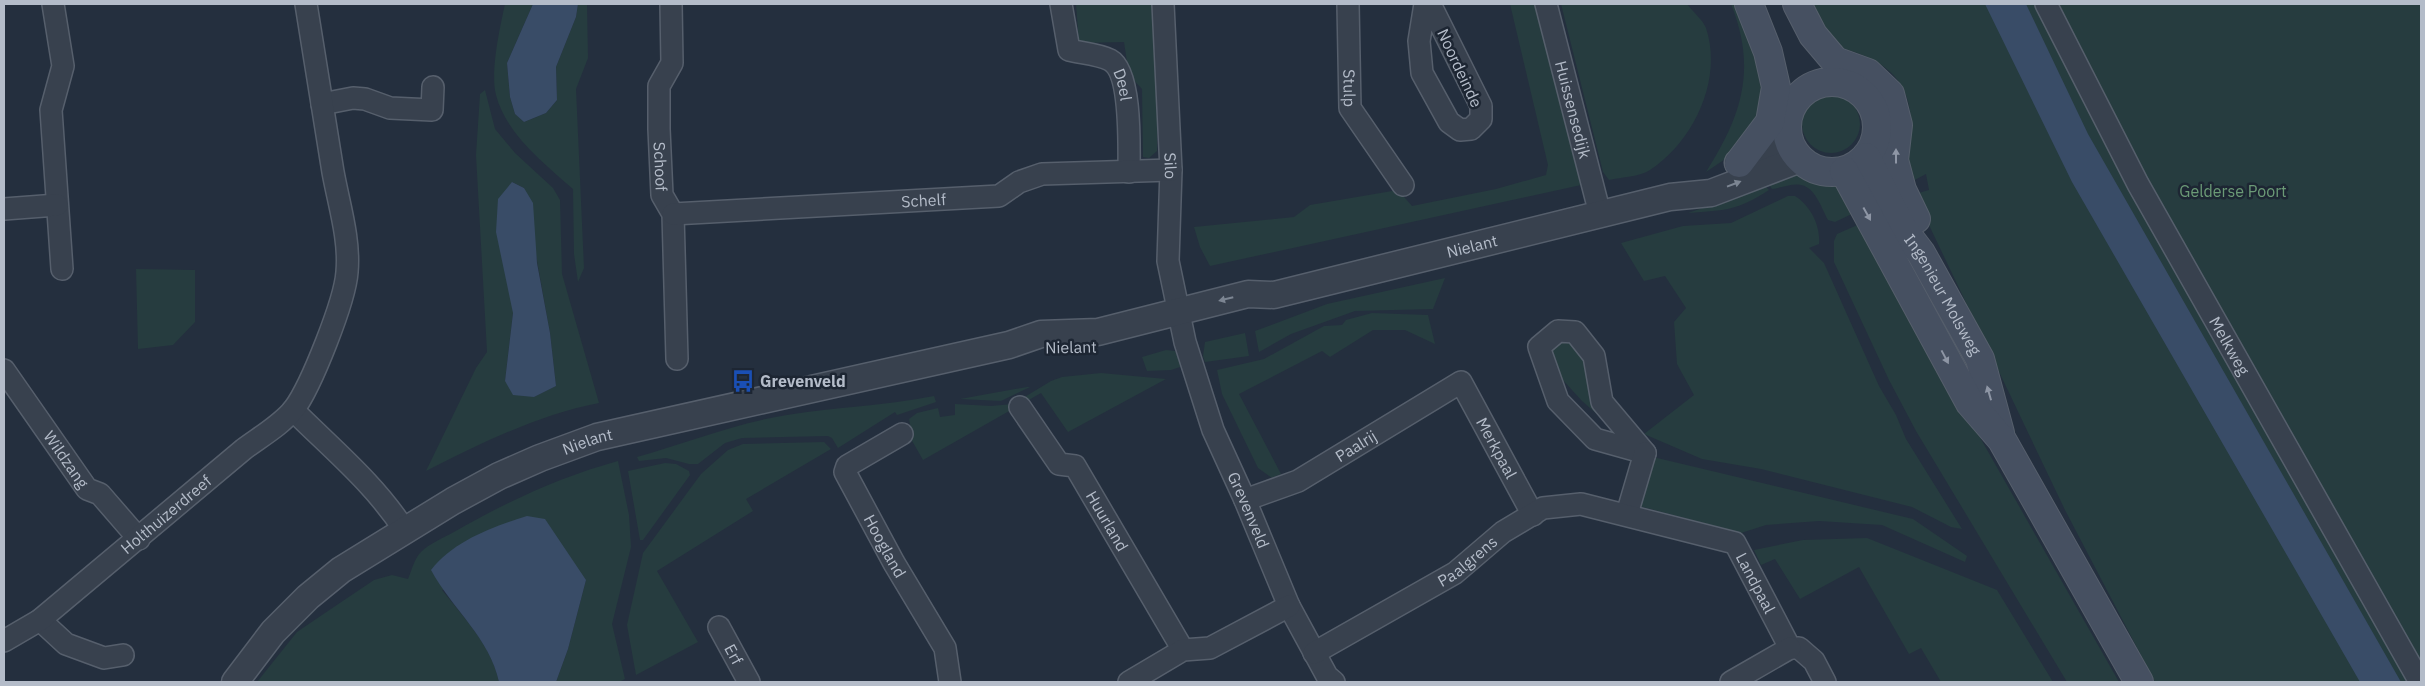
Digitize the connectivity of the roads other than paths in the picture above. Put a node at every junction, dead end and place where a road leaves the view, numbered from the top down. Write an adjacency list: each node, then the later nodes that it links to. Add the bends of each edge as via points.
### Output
1 (53, 4): 28 (street, via 63,66 51,110)
2 (306, 4): 18 (street, Holthuizerdreef)
3 (671, 4): 30 (street, Schoof, via 672,63 659,86 659,120 662,194)
4 (1061, 4): 25 (street, Deel, via 1069,50 1111,60 1119,71 1128,101)
5 (1163, 4): 23 (street, Silo)
6 (1348, 4): 26 (street, Stulp, via 1350,108)
7 (1424, 4): 8 (street, Noordeinde, via 1419,40 1422,73 1449,122 1460,130 1471,129 1481,119 1481,106)
8 (1430, 4)
9 (1546, 4): 31 (street, Huissensedijk)
10 (1749, 4): 22 (main road, via 1768,52 1776,87 1770,122)
11 (1759, 4): 17 (main road)
12 (1784, 4): 15 (main road, via 1812,62)
13 (1797, 4): 32 (main road, one-way to 13, via 1918,224 1902,190 1894,160 1898,124 1890,94 1868,73 1835,61 1813,35)
14 (2046, 4): 64 (street, Melkweg, via 2138,184)
15 (1829, 82): 17 (main road, via 1813,86); 20 (main road, via 1858,90 1872,107 1877,129 1874,144)
16 (433, 87): 18 (street, via 432,110 390,108 353,98)
17 (1799, 96): 19 (main road, via 1791,108)
18 (322, 104): 39 (street, Holthuizerdreef, via 346,231 347,273 338,309 308,383)
19 (1787, 136): 21 (main road); 22 (street, Nielant)
20 (1866, 157): 24 (main road); 32 (main road, Ingenieur Molsweg, via 1902,228)
21 (1800, 159): 24 (main road, via 1820,171); 27 (street, Nielant, one-way to 21, via 1711,193)
22 (1739, 163): 27 (street, Nielant)
23 (1171, 170): 25 (street, Schelf); 34 (street, Silo, via 1168,261)
24 (1844, 171): 41 (main road, Ingenieur Molsweg, one-way to 41, via 1970,403)
25 (1129, 172): 30 (street, Schelf, via 1042,174 1019,182 999,196)
26 (1403, 185)
27 (1670, 197): 31 (street, Nielant)
28 (57, 206): 29 (street); 33 (street)
29 (4, 209)
30 (672, 214): 35 (street, Schoof)
31 (1600, 214): 34 (street, Nielant, via 1274,295 1254,310)
32 (1921, 253): 41 (main road, Ingenieur Molsweg, one-way to 32, via 1980,359)
33 (62, 269)
34 (1180, 320): 43 (street, Grevenveld, via 1213,430); 46 (street, Nielant, via 1100,348 1066,350 1009,345 582,442 500,476)
35 (677, 360)
36 (4, 370): 47 (street, Wildzang, via 87,489 100,494)
37 (1461, 382): 43 (street, Paalrij, via 1298,481); 44 (street, Merkpaal)
38 (1020, 407): 53 (street, Huurland, via 1059,464 1075,466)
39 (293, 410): 46 (street, via 365,480 391,509); 47 (street, Holthuizerdreef)
40 (902, 434): 56 (street, Hoogland, via 848,466 845,472 945,648)
41 (2002, 440): 63 (main road, Ingenieur Molsweg)
42 (1645, 453): 42 (street, via 1602,402 1594,356 1575,332 1558,331 1539,347 1558,401 1595,439); 45 (street)
43 (1245, 500): 48 (street, Grevenveld)
44 (1533, 514): 45 (street, Paalgrens, via 1544,508 1581,504); 54 (street, Paalgrens, via 1503,532 1455,573)
45 (1627, 514): 52 (street, Landpaal, via 1736,542)
46 (405, 531): 57 (street, Nielant, via 340,570 308,597 273,632)
47 (139, 539): 49 (street, Holthuizerdreef)
48 (1289, 606): 53 (street, via 1210,648); 54 (street, Grevenveld)
49 (40, 620): 51 (street, Holthuizerdreef); 55 (street, via 66,644 104,658)
50 (719, 626): 58 (street, Erf)
51 (4, 641)
52 (1790, 648): 61 (street); 62 (street, via 1799,648 1814,661)
53 (1183, 650): 59 (street)
54 (1314, 653): 60 (street, Grevenveld)
55 (123, 654)
56 (947, 681)
57 (235, 682)
58 (749, 682)
59 (1129, 682)
60 (1334, 682)
61 (1732, 682)
62 (1825, 682)
63 (2139, 682)
64 (2420, 682)

